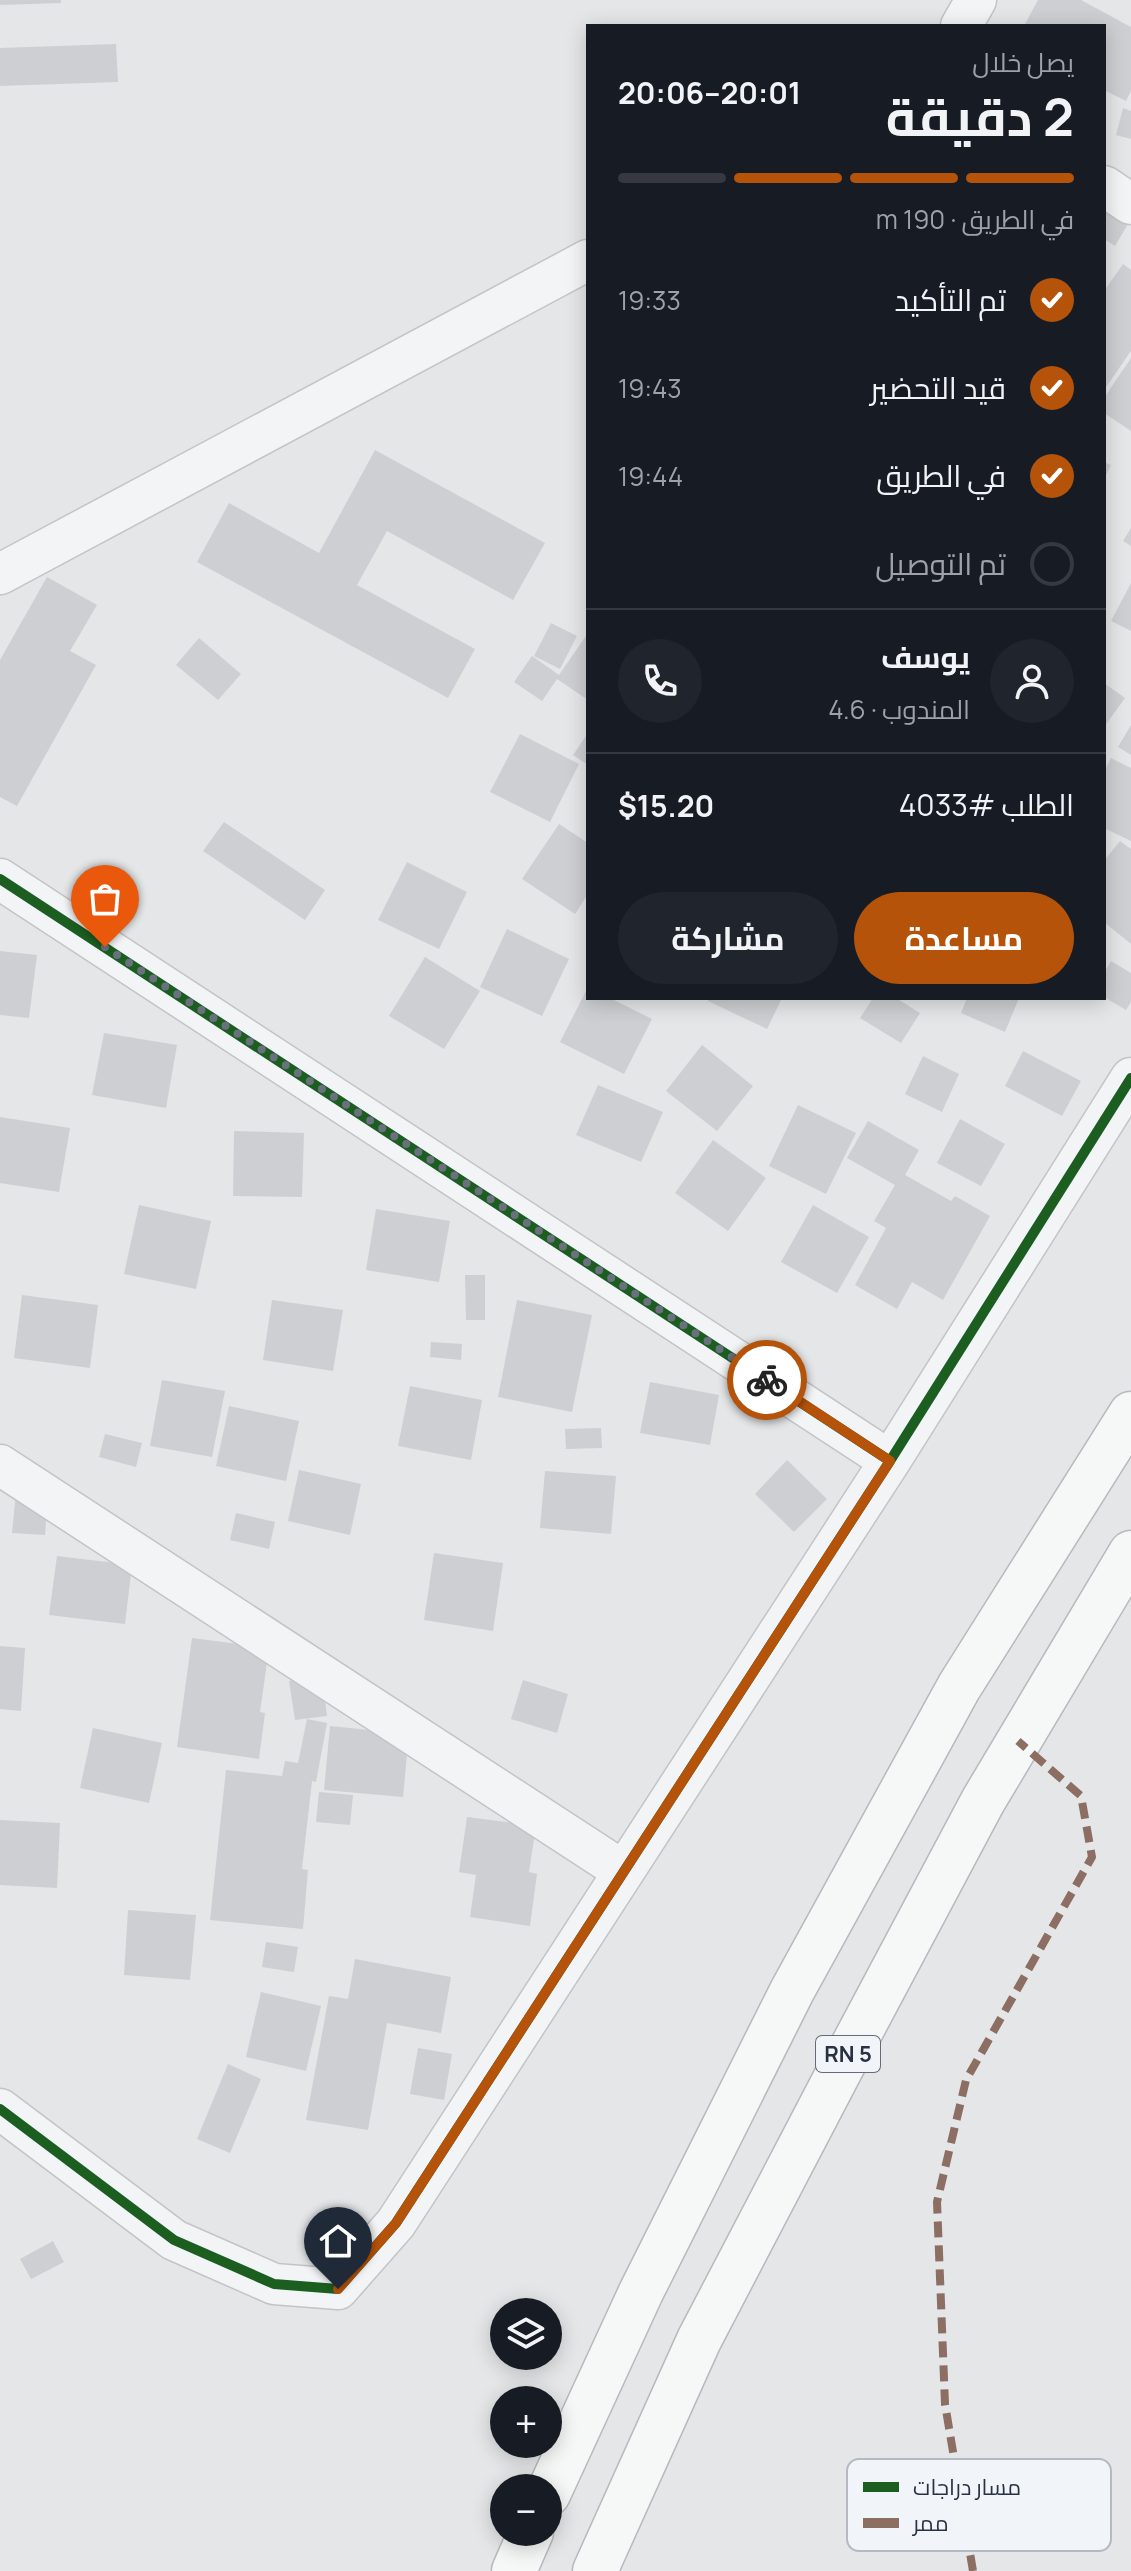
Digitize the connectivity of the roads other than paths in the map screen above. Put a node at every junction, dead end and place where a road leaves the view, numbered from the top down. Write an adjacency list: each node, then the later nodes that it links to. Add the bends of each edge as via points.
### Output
1 (976, 0): 2 (street)
2 (962, 24)
3 (1106, 187): 4 (street)
4 (1131, 204)
5 (586, 261): 6 (street)
6 (0, 574)
7 (0, 879): 10 (street)
8 (1131, 1078): 10 (street)
9 (1131, 1414): 15 (highway, via 959,1687 792,1991 641,2292)
10 (890, 1461): 13 (street)
11 (0, 1465): 13 (street)
12 (1131, 1553): 18 (highway, RN 5, via 983,1801 841,2068 699,2340)
13 (623, 1871): 14 (street, via 396,2223 338,2289 274,2284 174,2240)
14 (0, 2109)
15 (557, 2474)
16 (525, 2546): 17 (highway)
17 (514, 2571)
18 (595, 2571)

